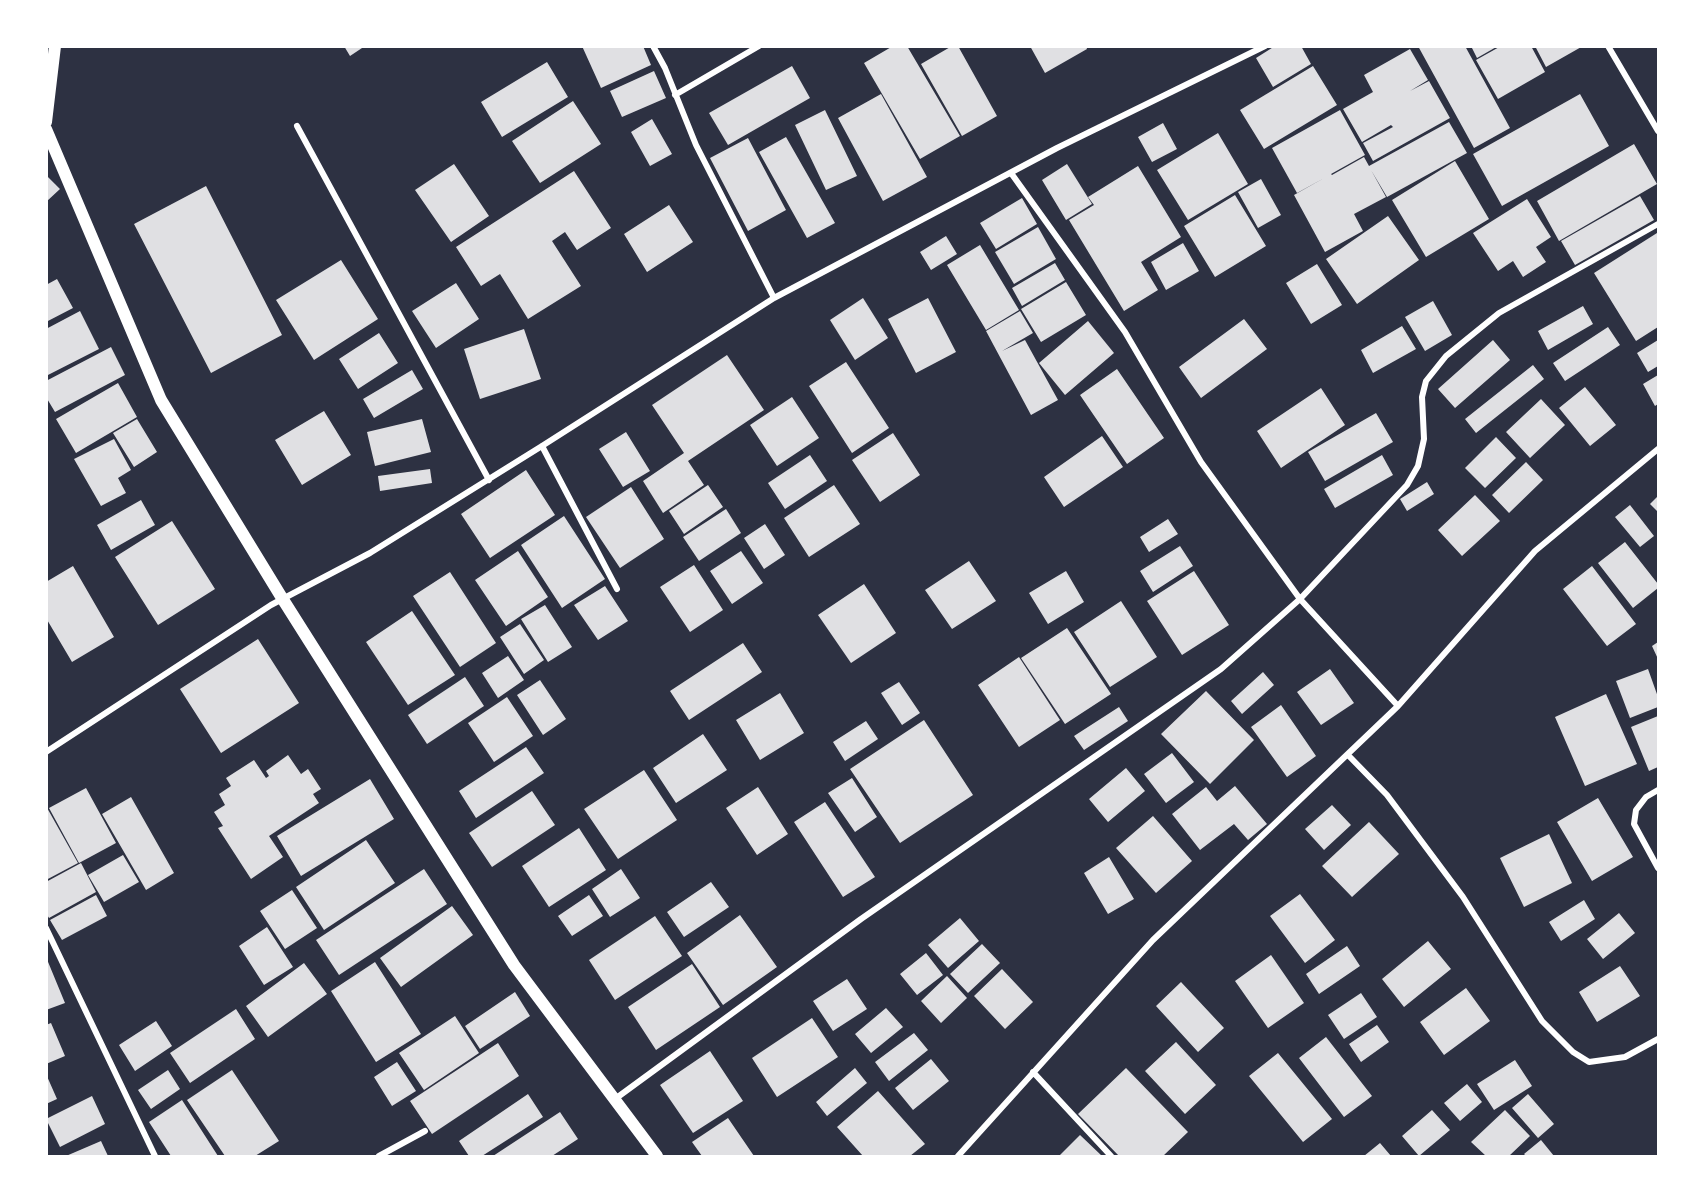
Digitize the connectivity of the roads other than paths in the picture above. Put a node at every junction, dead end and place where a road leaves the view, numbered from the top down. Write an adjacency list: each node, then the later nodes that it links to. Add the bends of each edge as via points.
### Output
1 (55, 46): 7 (main road)
2 (653, 46): 6 (street)
3 (759, 46): 6 (street)
4 (1265, 46): 11 (street)
5 (1608, 46): 10 (street)
6 (675, 95): 13 (street, via 696,145)
7 (46, 122)
8 (297, 126): 16 (street)
9 (46, 129): 18 (main road, via 161,400)
10 (1659, 130)
11 (1011, 173): 13 (street); 19 (street, via 1125,332 1201,462)
12 (1659, 224): 19 (street, via 1499,313 1446,356 1426,381 1422,397 1424,439 1418,466 1407,485)
13 (774, 298): 14 (street)
14 (542, 446): 16 (street); 17 (street)
15 (1659, 449): 20 (street, via 1536,551)
16 (489, 480): 18 (street, via 370,553)
17 (617, 589)
18 (282, 598): 21 (street); 28 (main road, via 514,965)
19 (1300, 599): 20 (street); 28 (street, via 1221,669 861,919)
20 (1398, 706): 22 (street)
21 (46, 752)
22 (1348, 755): 26 (street, via 1387,795 1463,897 1542,1021 1573,1052 1589,1062 1625,1057); 27 (street, via 1153,940)
23 (1659, 790): 24 (street, via 1646,797 1636,810 1634,824)
24 (1659, 867)
25 (46, 928): 30 (street)
26 (1659, 1040)
27 (1034, 1072): 33 (street); 34 (street)
28 (615, 1100): 32 (main road)
29 (425, 1131): 31 (street)
30 (155, 1156)
31 (379, 1156)
32 (657, 1156)
33 (958, 1156)
34 (1111, 1156)

